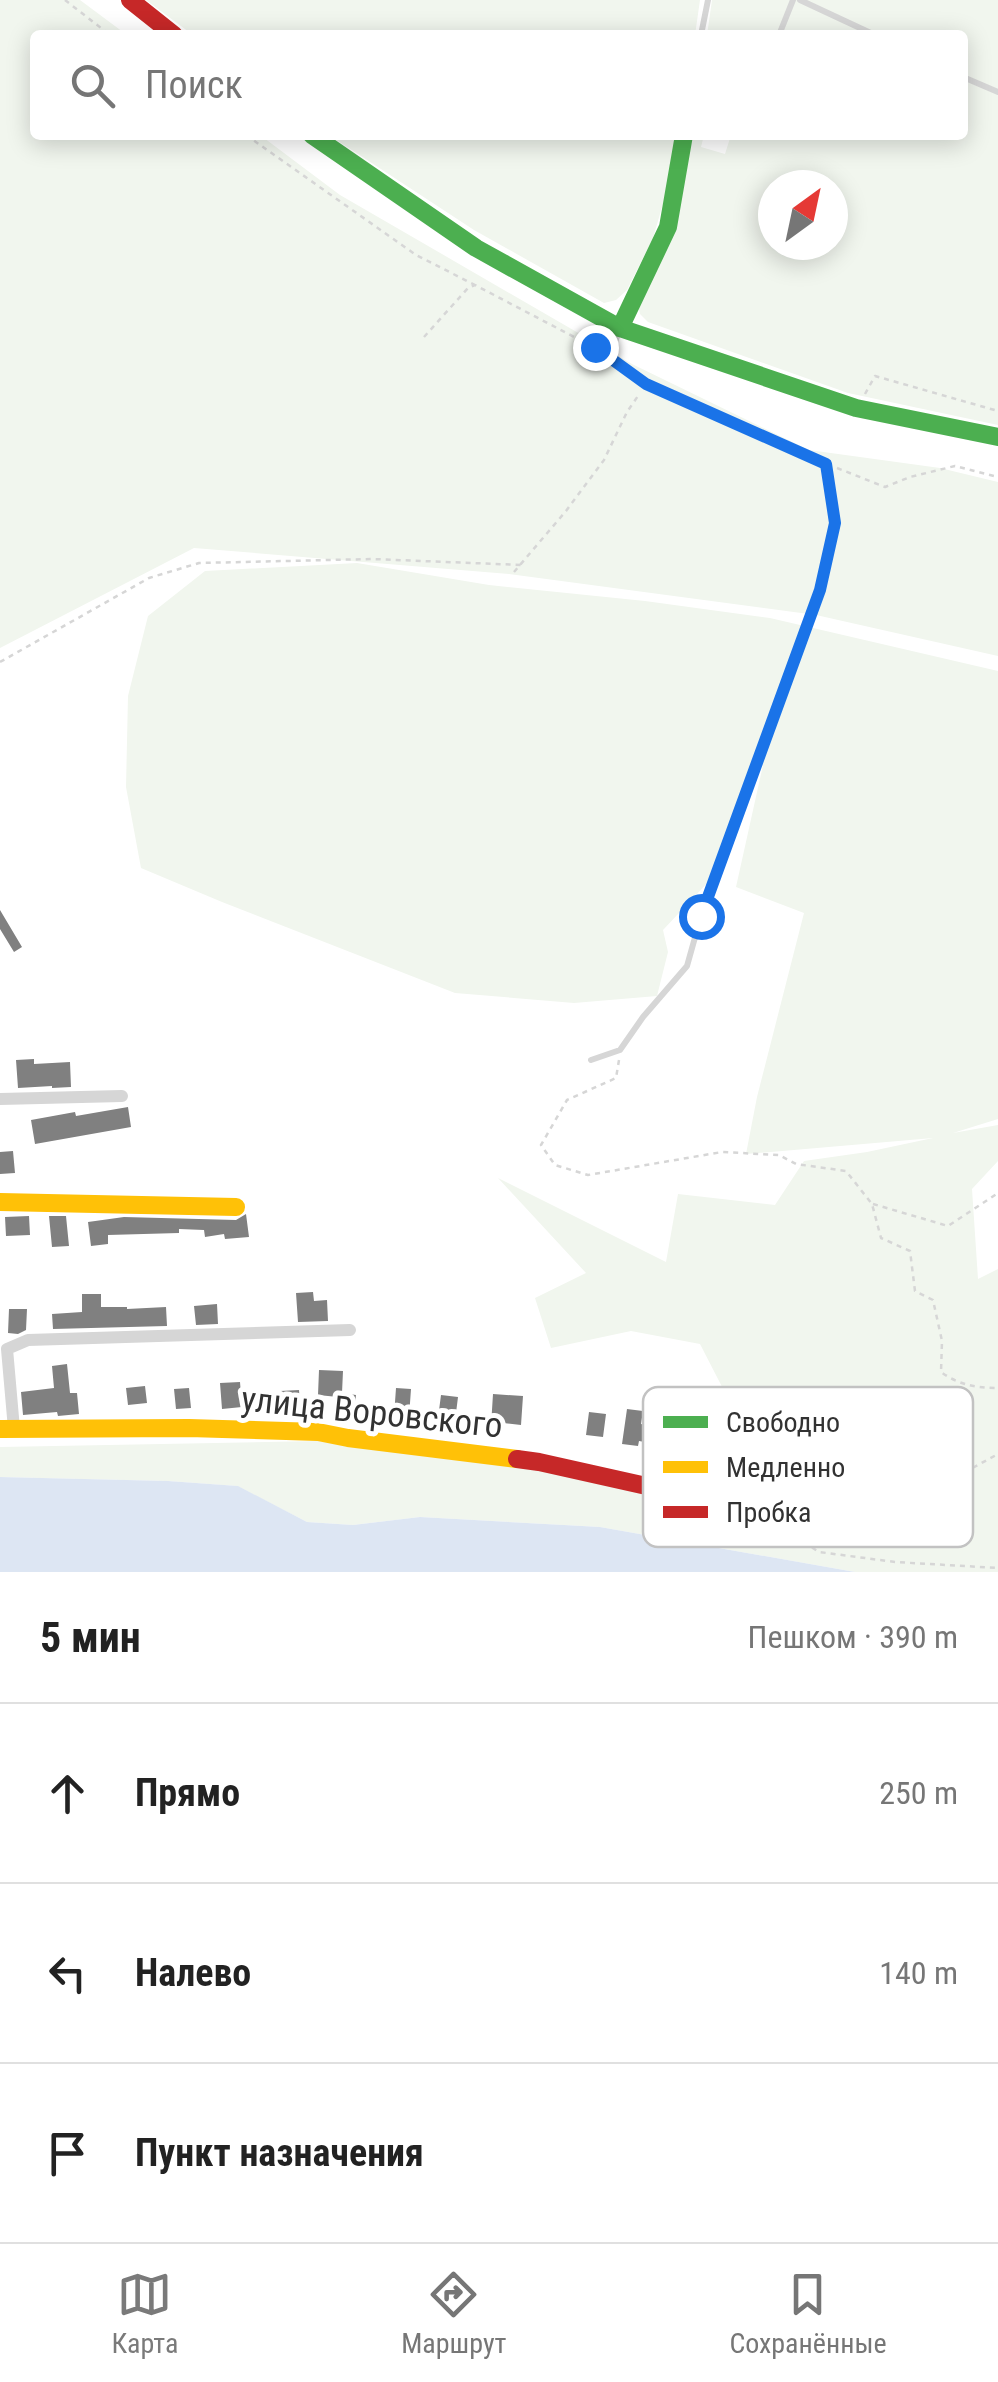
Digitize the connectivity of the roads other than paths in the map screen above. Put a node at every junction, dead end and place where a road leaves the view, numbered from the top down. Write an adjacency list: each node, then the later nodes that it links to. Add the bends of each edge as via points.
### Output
1 (130, 0): 4 (street)
2 (708, 0): 5 (lane)
3 (797, 0): 6 (lane); 7 (lane)
4 (168, 30)
5 (703, 30)
6 (782, 30)
7 (864, 30)
8 (968, 79): 9 (lane)
9 (998, 92)
10 (319, 140): 12 (street, via 476,248)
11 (683, 140): 12 (street, via 668,227)
12 (620, 328): 13 (street, via 856,408); 14 (lane, via 608,356 646,384 826,464 835,523 820,590 688,966 620,1050)
13 (998, 438)
14 (591, 1060)
15 (122, 1096): 16 (street)
16 (0, 1099)
17 (0, 1202): 18 (street)
18 (236, 1207)
19 (350, 1330): 20 (street, улица Воровского, via 28,1340 7,1349)
20 (7, 1429): 21 (street, улица Воровского, via 318,1432 540,1462)
21 (643, 1485)

